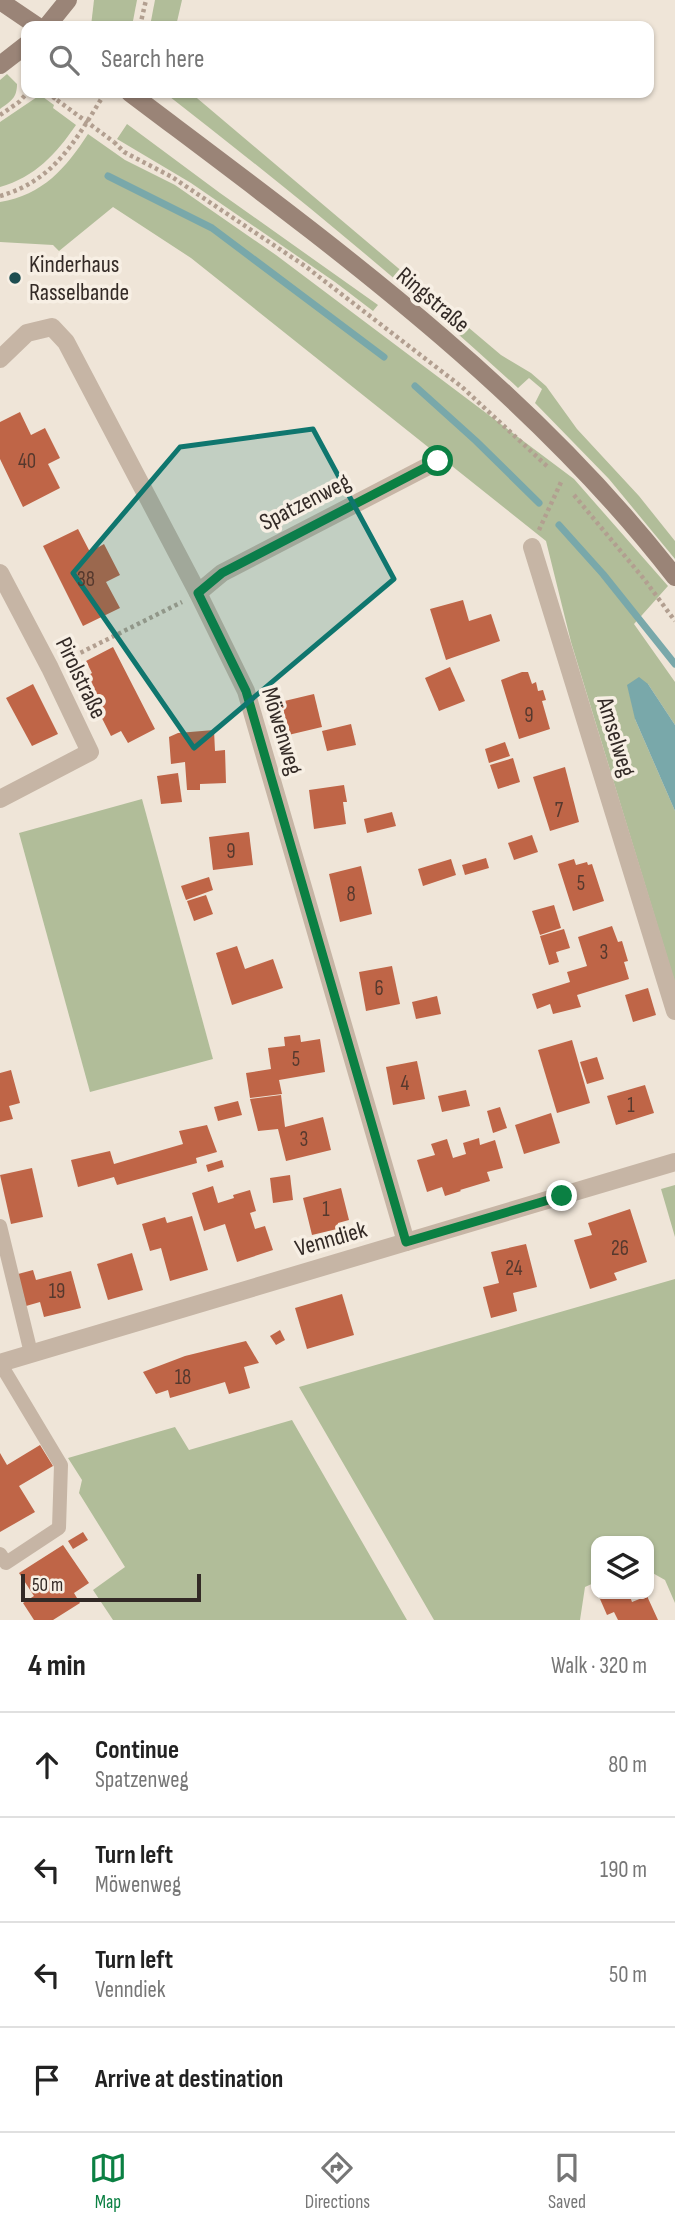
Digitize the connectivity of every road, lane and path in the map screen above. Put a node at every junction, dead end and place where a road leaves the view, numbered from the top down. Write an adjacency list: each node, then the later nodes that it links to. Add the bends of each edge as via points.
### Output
1 (68, 0): 5 (main road)
2 (146, 0): 6 (path)
3 (5, 5): 4 (main road)
4 (29, 21)
5 (51, 21)
6 (141, 21)
7 (21, 48): 8 (main road)
8 (0, 65)
9 (23, 98): 13 (path)
10 (54, 98): 17 (path, bridge, via 124,152 172,177 305,265 462,387)
11 (102, 98): 14 (path, via 55,167)
12 (137, 98): 20 (main road, Ringstraße, via 427,324 567,453)
13 (0, 115)
14 (0, 196)
15 (0, 359): 21 (street, Möwenweg, via 27,333 52,327 66,342)
16 (438, 461): 21 (street, Spatzenweg, via 222,573)
17 (552, 471)
18 (532, 547): 22 (path, via 562,480); 25 (street, Amselweg)
19 (0, 573): 23 (street, Pirolstraße)
20 (675, 577)
21 (198, 593): 23 (path); 28 (street, Möwenweg, via 246,691)
22 (675, 621)
23 (50, 668): 24 (street, Pirolstraße, via 90,752)
24 (0, 799)
25 (675, 1011)
26 (675, 1162): 28 (street, Venndiek)
27 (0, 1226): 29 (lane)
28 (406, 1242): 29 (street, Venndiek)
29 (32, 1353): 30 (street, Venndiek)
30 (0, 1363): 31 (lane, via 61,1465 59,1528 6,1563)
31 (0, 1554)

